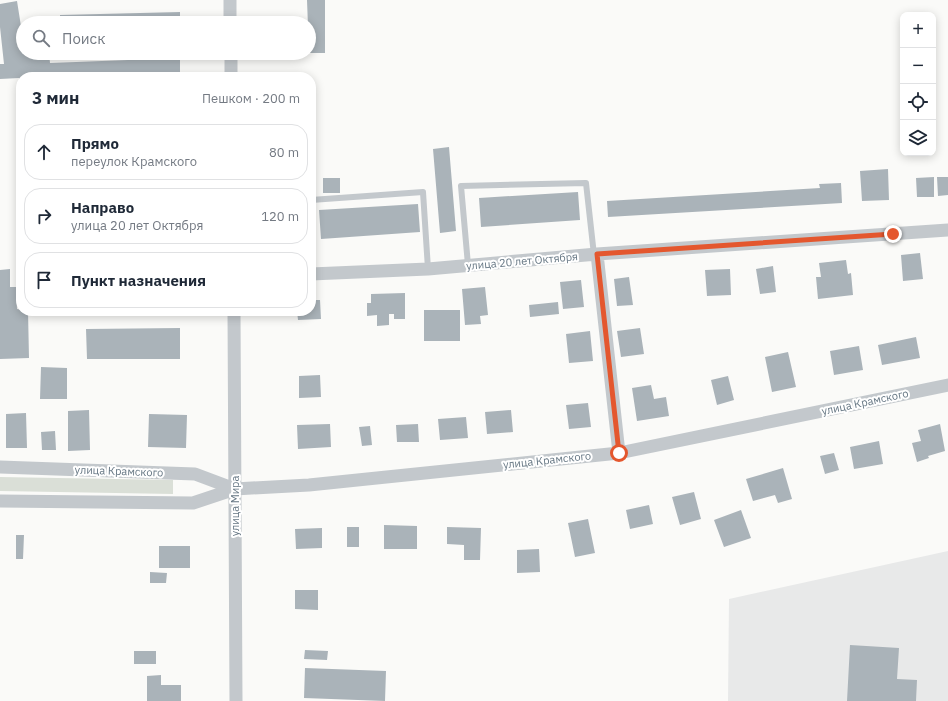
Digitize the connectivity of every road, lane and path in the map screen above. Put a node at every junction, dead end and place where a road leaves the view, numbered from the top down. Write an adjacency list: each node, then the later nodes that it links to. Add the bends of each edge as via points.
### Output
1 (230, 0): 2 (street)
2 (230, 16)
3 (230, 60): 4 (street)
4 (231, 72)
5 (316, 200): 9 (lane, via 423,192)
6 (948, 230): 7 (street, улица 20 лет Октября)
7 (595, 254): 8 (street, улица 20 лет Октября); 8 (lane, via 586,183 461,186); 13 (street)
8 (468, 265): 9 (street, улица 20 лет Октября)
9 (428, 269): 10 (street, улица 20 лет Октября)
10 (316, 274)
11 (234, 316): 15 (street, улица Мира)
12 (948, 385): 13 (street, улица Крамского)
13 (619, 453): 15 (street, улица Крамского, via 309,485)
14 (0, 467): 15 (street, улица Крамского, via 195,474)
15 (235, 489): 16 (street, улица Крамского, via 193,503); 17 (street, улица Мира)
16 (0, 501)
17 (236, 701)

